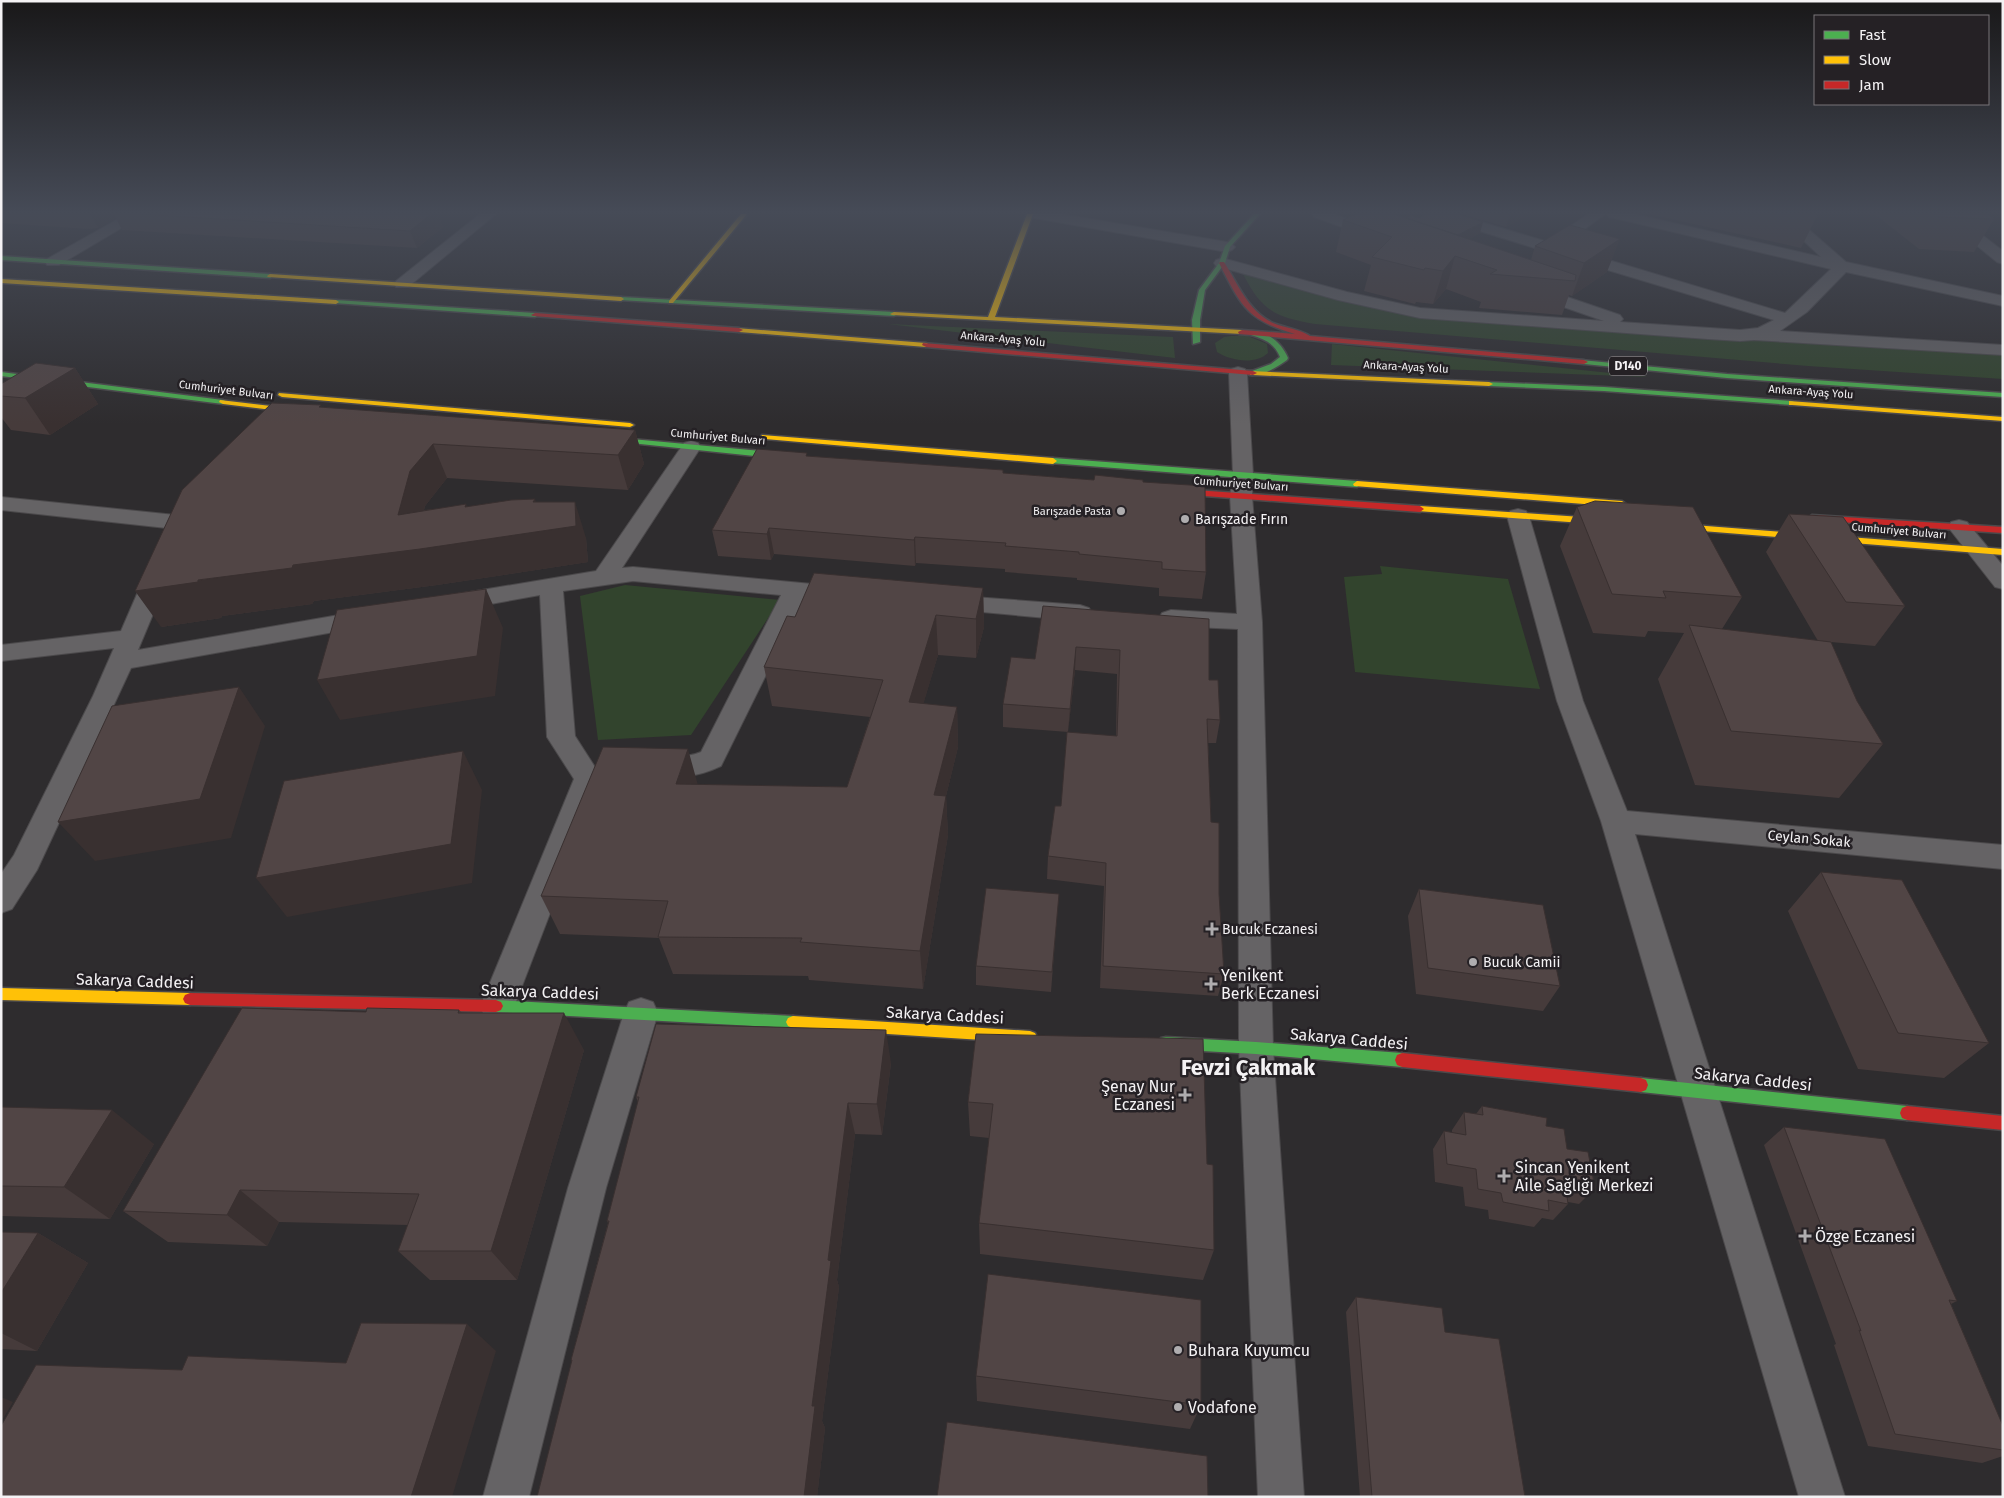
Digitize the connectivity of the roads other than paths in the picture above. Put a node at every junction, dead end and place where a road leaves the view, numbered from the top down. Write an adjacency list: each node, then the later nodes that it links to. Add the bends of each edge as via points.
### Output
1 (47, 284): 27 (main road, Ankara-Ayaş Yolu / D140, via 647,322)
2 (402, 284): 14 (main road, Ankara-Ayaş Yolu / D140)
3 (686, 284): 14 (main road)
4 (1004, 284): 18 (main road)
5 (1206, 284): 19 (main road)
6 (1236, 284): 16 (main road, via 1244,302)
7 (1309, 284): 20 (street, via 1344,296 1420,313)
8 (1670, 284): 17 (street)
9 (1824, 284): 17 (street)
10 (1919, 284): 12 (street)
11 (1519, 285): 20 (street)
12 (1984, 298): 13 (street); 15 (street)
13 (2003, 301)
14 (671, 302): 18 (main road, Ankara-Ayaş Yolu / D140)
15 (2003, 314)
16 (1262, 319): 23 (main road); 24 (main road)
17 (1787, 319): 22 (street)
18 (990, 320): 19 (main road, Ankara-Ayaş Yolu / D140)
19 (1195, 325): 21 (main road, Ankara-Ayaş Yolu / D140); 25 (main road)
20 (1646, 330): 22 (street)
21 (1223, 331): 23 (main road, Ankara-Ayaş Yolu / D140); 25 (main road, via 1211,334)
22 (1751, 335): 26 (street)
23 (1267, 336): 24 (main road, Ankara-Ayaş Yolu / D140); 27 (main road, via 1283,350 1284,358 1279,364 1269,370)
24 (1307, 336): 30 (main road, Ankara-Ayaş Yolu / D140, via 1727,376)
25 (1196, 350): 27 (main road, via 1206,364)
26 (2003, 350)
27 (1237, 371): 32 (main road, Ankara-Ayaş Yolu / D140, via 1604,389); 39 (street)
28 (1, 374): 31 (main road, Cumhuriyet Bulvarı)
29 (275, 394): 31 (main road, Cumhuriyet Bulvarı)
30 (2003, 395)
31 (306, 407): 33 (main road, Cumhuriyet Bulvarı); 34 (street)
32 (2003, 419)
33 (646, 426)
34 (274, 431)
35 (754, 436): 39 (main road, Cumhuriyet Bulvarı)
36 (588, 437): 37 (main road, Cumhuriyet Bulvarı)
37 (691, 447): 38 (main road, Cumhuriyet Bulvarı); 53 (street)
38 (809, 458)
39 (1242, 486): 40 (main road, Cumhuriyet Bulvarı); 43 (main road, Cumhuriyet Bulvarı); 44 (main road, Cumhuriyet Bulvarı); 63 (street)
40 (1153, 490)
41 (1, 503): 50 (street)
42 (200, 503): 50 (street)
43 (1631, 504)
44 (1518, 516): 46 (main road, Cumhuriyet Bulvarı); 68 (street, via 1570,701)
45 (1797, 517): 48 (main road, Cumhuriyet Bulvarı)
46 (1624, 523)
47 (1654, 525): 51 (main road, Cumhuriyet Bulvarı)
48 (1959, 527): 49 (main road, Cumhuriyet Bulvarı); 51 (street)
49 (2003, 530)
50 (175, 538): 64 (street)
51 (1978, 550): 52 (main road, Cumhuriyet Bulvarı); 54 (street)
52 (2003, 552)
53 (604, 577): 55 (street); 56 (street, via 633,574)
54 (2003, 582)
55 (551, 586): 59 (street); 67 (street, via 561,737)
56 (796, 590): 57 (street); 67 (street, via 711,759 696,766)
57 (865, 596)
58 (924, 601): 60 (street)
59 (434, 606)
60 (1102, 614)
61 (385, 615): 66 (street)
62 (1151, 617): 63 (street)
63 (1250, 622): 76 (street)
64 (131, 638): 65 (street); 66 (street)
65 (1, 653)
66 (121, 661): 70 (street, via 26,862)
67 (579, 765): 72 (street, via 588,778)
68 (1616, 820): 69 (street, Ceylan Sokak); 77 (street)
69 (2003, 857)
70 (1, 900)
71 (1, 994): 72 (main road, Sakarya Caddesi)
72 (497, 1007): 73 (main road, Sakarya Caddesi)
73 (641, 1013): 74 (main road, Sakarya Caddesi); 79 (street, via 587,1188)
74 (1043, 1037)
75 (1159, 1043): 76 (main road, Sakarya Caddesi)
76 (1256, 1048): 77 (main road, Sakarya Caddesi); 80 (street)
77 (1698, 1090): 78 (main road, Sakarya Caddesi); 81 (street)
78 (2003, 1123)
79 (506, 1497)
80 (1282, 1497)
81 (1822, 1497)

